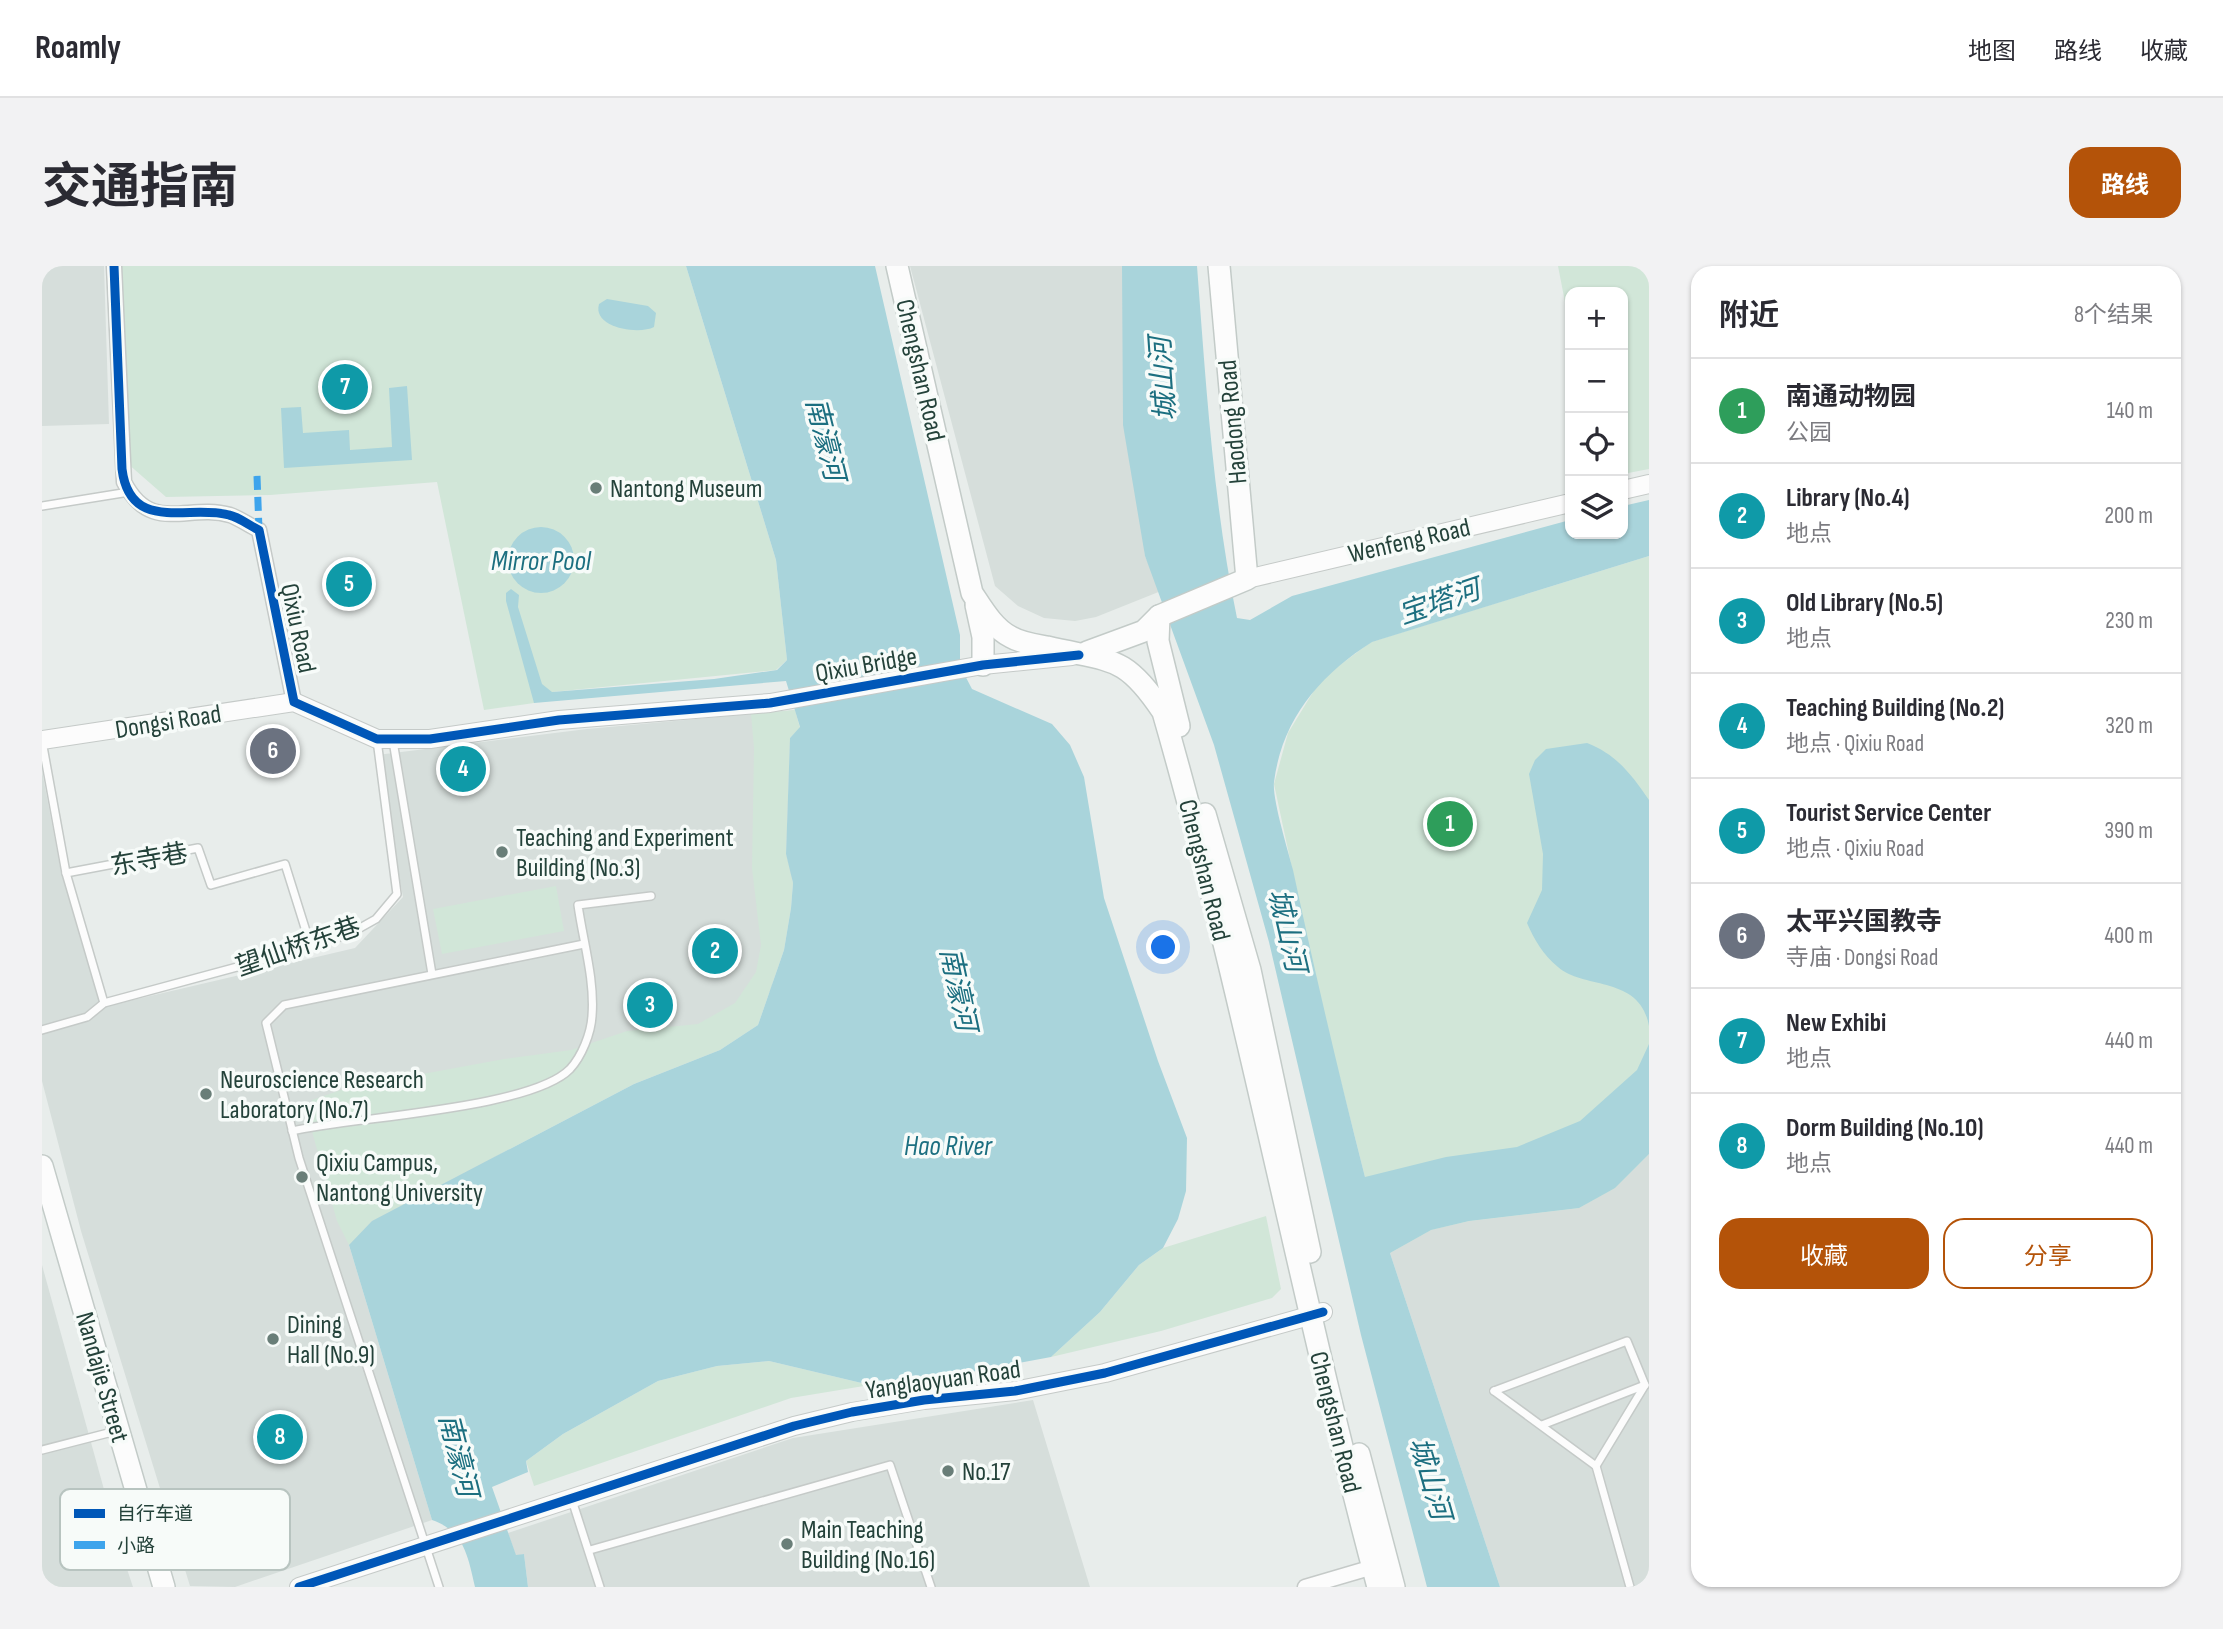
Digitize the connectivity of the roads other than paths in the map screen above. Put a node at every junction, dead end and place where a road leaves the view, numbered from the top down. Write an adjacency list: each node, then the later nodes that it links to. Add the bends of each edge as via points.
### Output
1 (114, 266): 6 (street, via 122,469)
2 (897, 266): 10 (main road, Chengshan Road)
3 (1219, 266): 9 (main road, Haodong Road)
4 (1649, 484): 5 (street)
5 (1628, 489)
6 (129, 492): 8 (lane); 14 (street, Qixiu Road, via 142,506 162,514 229,515 259,530)
7 (1565, 504): 9 (street, Wenfeng Road)
8 (42, 506)
9 (1240, 581): 11 (main road)
10 (972, 593): 12 (main road, Chengshan Road, via 992,622 1010,637); 13 (main road, via 981,621)
11 (1162, 615): 12 (main road, via 1144,631); 27 (main road, Chengshan Road, via 1158,641 1175,712 1250,970)
12 (1079, 655): 13 (street); 27 (main road, Chengshan Road, via 1108,658 1130,672 1163,712)
13 (977, 666): 15 (street, Qixiu Bridge)
14 (294, 702): 16 (street, Dongsi Road); 17 (street, Qixiu Road)
15 (770, 703): 17 (street, Qixiu Road)
16 (42, 740): 18 (lane)
17 (385, 740): 21 (lane, 望仙桥东巷, via 397,894 376,919); 22 (lane)
18 (66, 873): 21 (lane, 东寺巷, via 198,848 211,885 285,864); 23 (lane)
19 (651, 895): 20 (lane, via 578,905)
20 (584, 944): 22 (lane); 25 (lane, via 592,1016 586,1042 570,1069 549,1083 435,1110)
21 (311, 947): 23 (lane, 望仙桥东巷)
22 (432, 974): 25 (lane, via 284,1005 273,1013 266,1023)
23 (104, 1003): 24 (lane, 望仙桥东巷, via 87,1017)
24 (42, 1030)
25 (292, 1131): 35 (lane)
26 (42, 1167): 30 (main road, Nandajie Street)
27 (1316, 1314): 34 (street, Yanglaoyuan Road, via 1105,1373 1015,1391 864,1410 794,1426); 38 (main road, Chengshan Road); 45 (main road, Chengshan Road)
28 (1647, 1384): 29 (lane); 29 (lane, via 1627,1341 1494,1391); 32 (lane)
29 (1542, 1425): 32 (lane)
30 (118, 1430): 31 (lane); 33 (main road, Nandajie Street)
31 (42, 1450)
32 (1596, 1466): 46 (lane)
33 (135, 1489)
34 (571, 1499): 35 (street, Yanglaoyuan Road); 36 (lane)
35 (433, 1546): 40 (street); 41 (lane)
36 (590, 1550): 42 (lane); 43 (lane, via 890,1465)
37 (159, 1570): 39 (main road, Nandajie Street)
38 (1375, 1577): 44 (street)
39 (164, 1587)
40 (299, 1587)
41 (439, 1587)
42 (600, 1587)
43 (931, 1587)
44 (1305, 1587)
45 (1394, 1587)
46 (1630, 1587)

